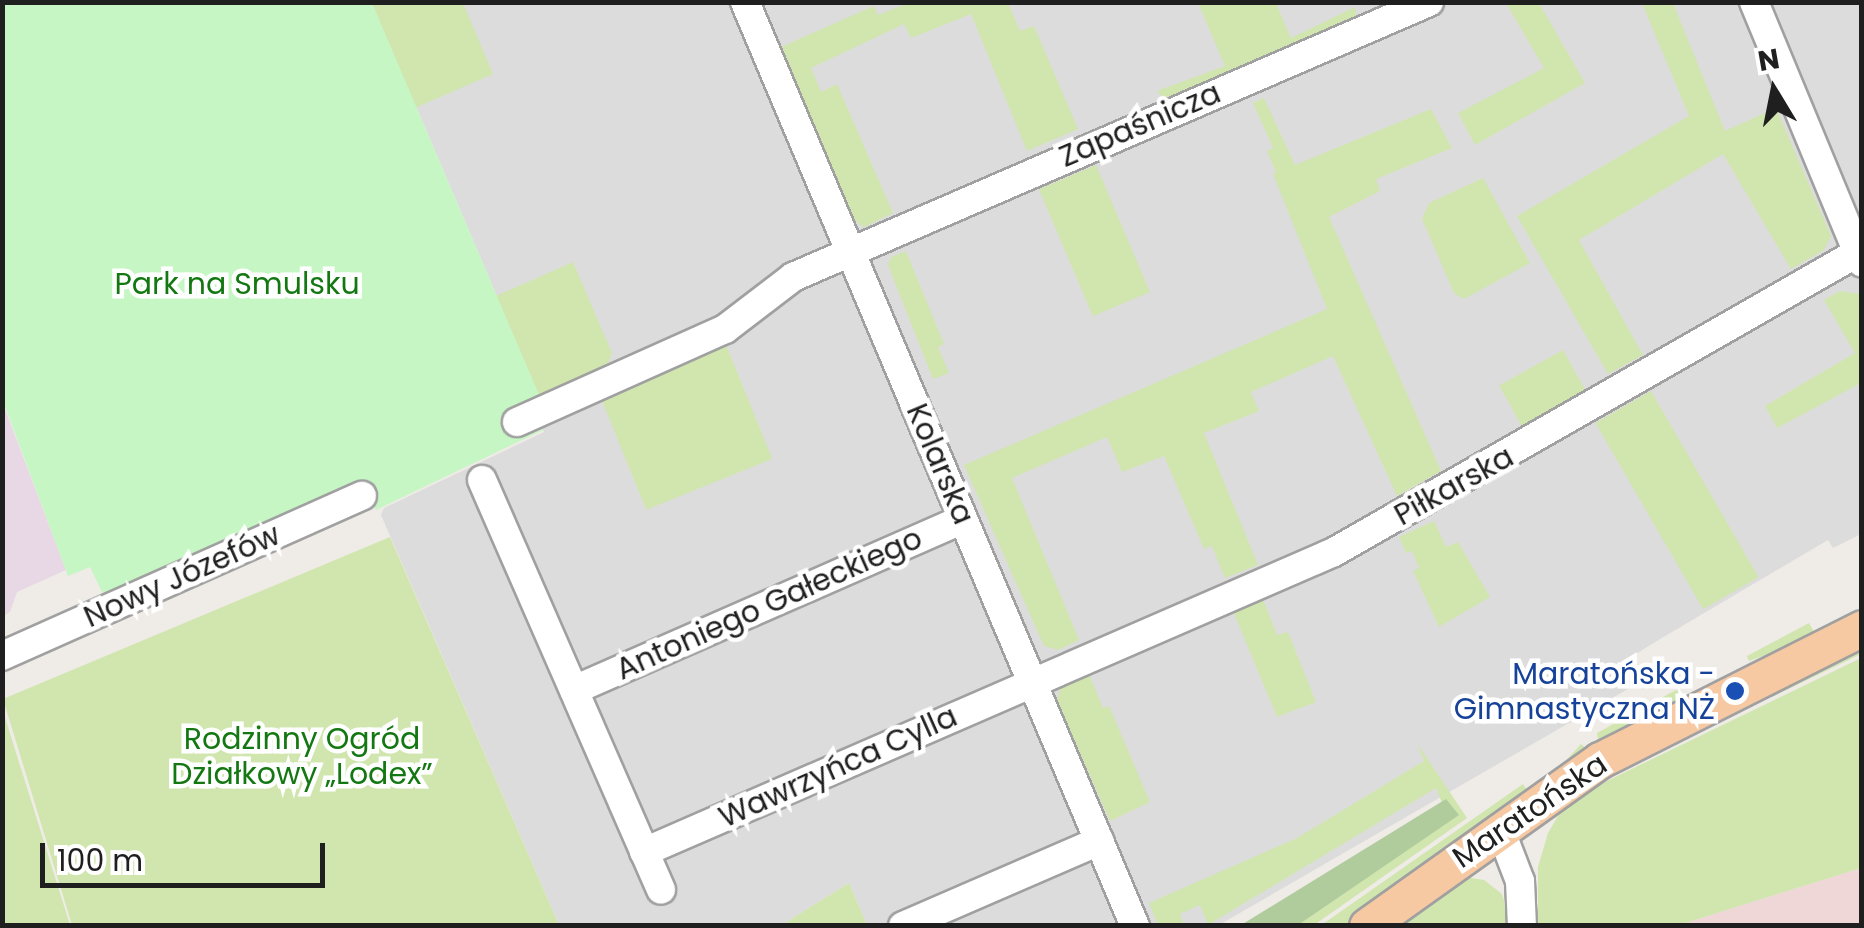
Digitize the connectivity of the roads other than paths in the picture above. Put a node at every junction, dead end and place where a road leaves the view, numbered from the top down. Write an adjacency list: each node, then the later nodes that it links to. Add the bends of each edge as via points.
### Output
1 (745, 2): 4 (street, Kolarska)
2 (1429, 2): 4 (street, Zapaśnicza)
3 (1754, 2): 5 (street)
4 (852, 251): 6 (street, via 793,277 724,330); 9 (street, Kolarska)
5 (1859, 258): 12 (street, Piłkarska, via 1334,552)
6 (517, 422)
7 (482, 480): 13 (street)
8 (362, 496): 11 (street, Nowy Józefów, via 66,616)
9 (964, 519): 12 (street, Kolarska); 13 (street, Antoniego Gałeckiego)
10 (1862, 628): 14 (main road, Maratońska, via 1624,747)
11 (2, 656)
12 (1032, 681): 15 (street, Kolarska); 16 (street, Wawrzyńca Cylla)
13 (574, 690): 16 (street)
14 (1500, 829): 20 (main road, Maratońska); 21 (street, via 1520,881)
15 (1099, 841): 18 (street); 19 (street, Kolarska)
16 (644, 852): 17 (street)
17 (661, 890)
18 (903, 926)
19 (1134, 926)
20 (1367, 926)
21 (1522, 926)

